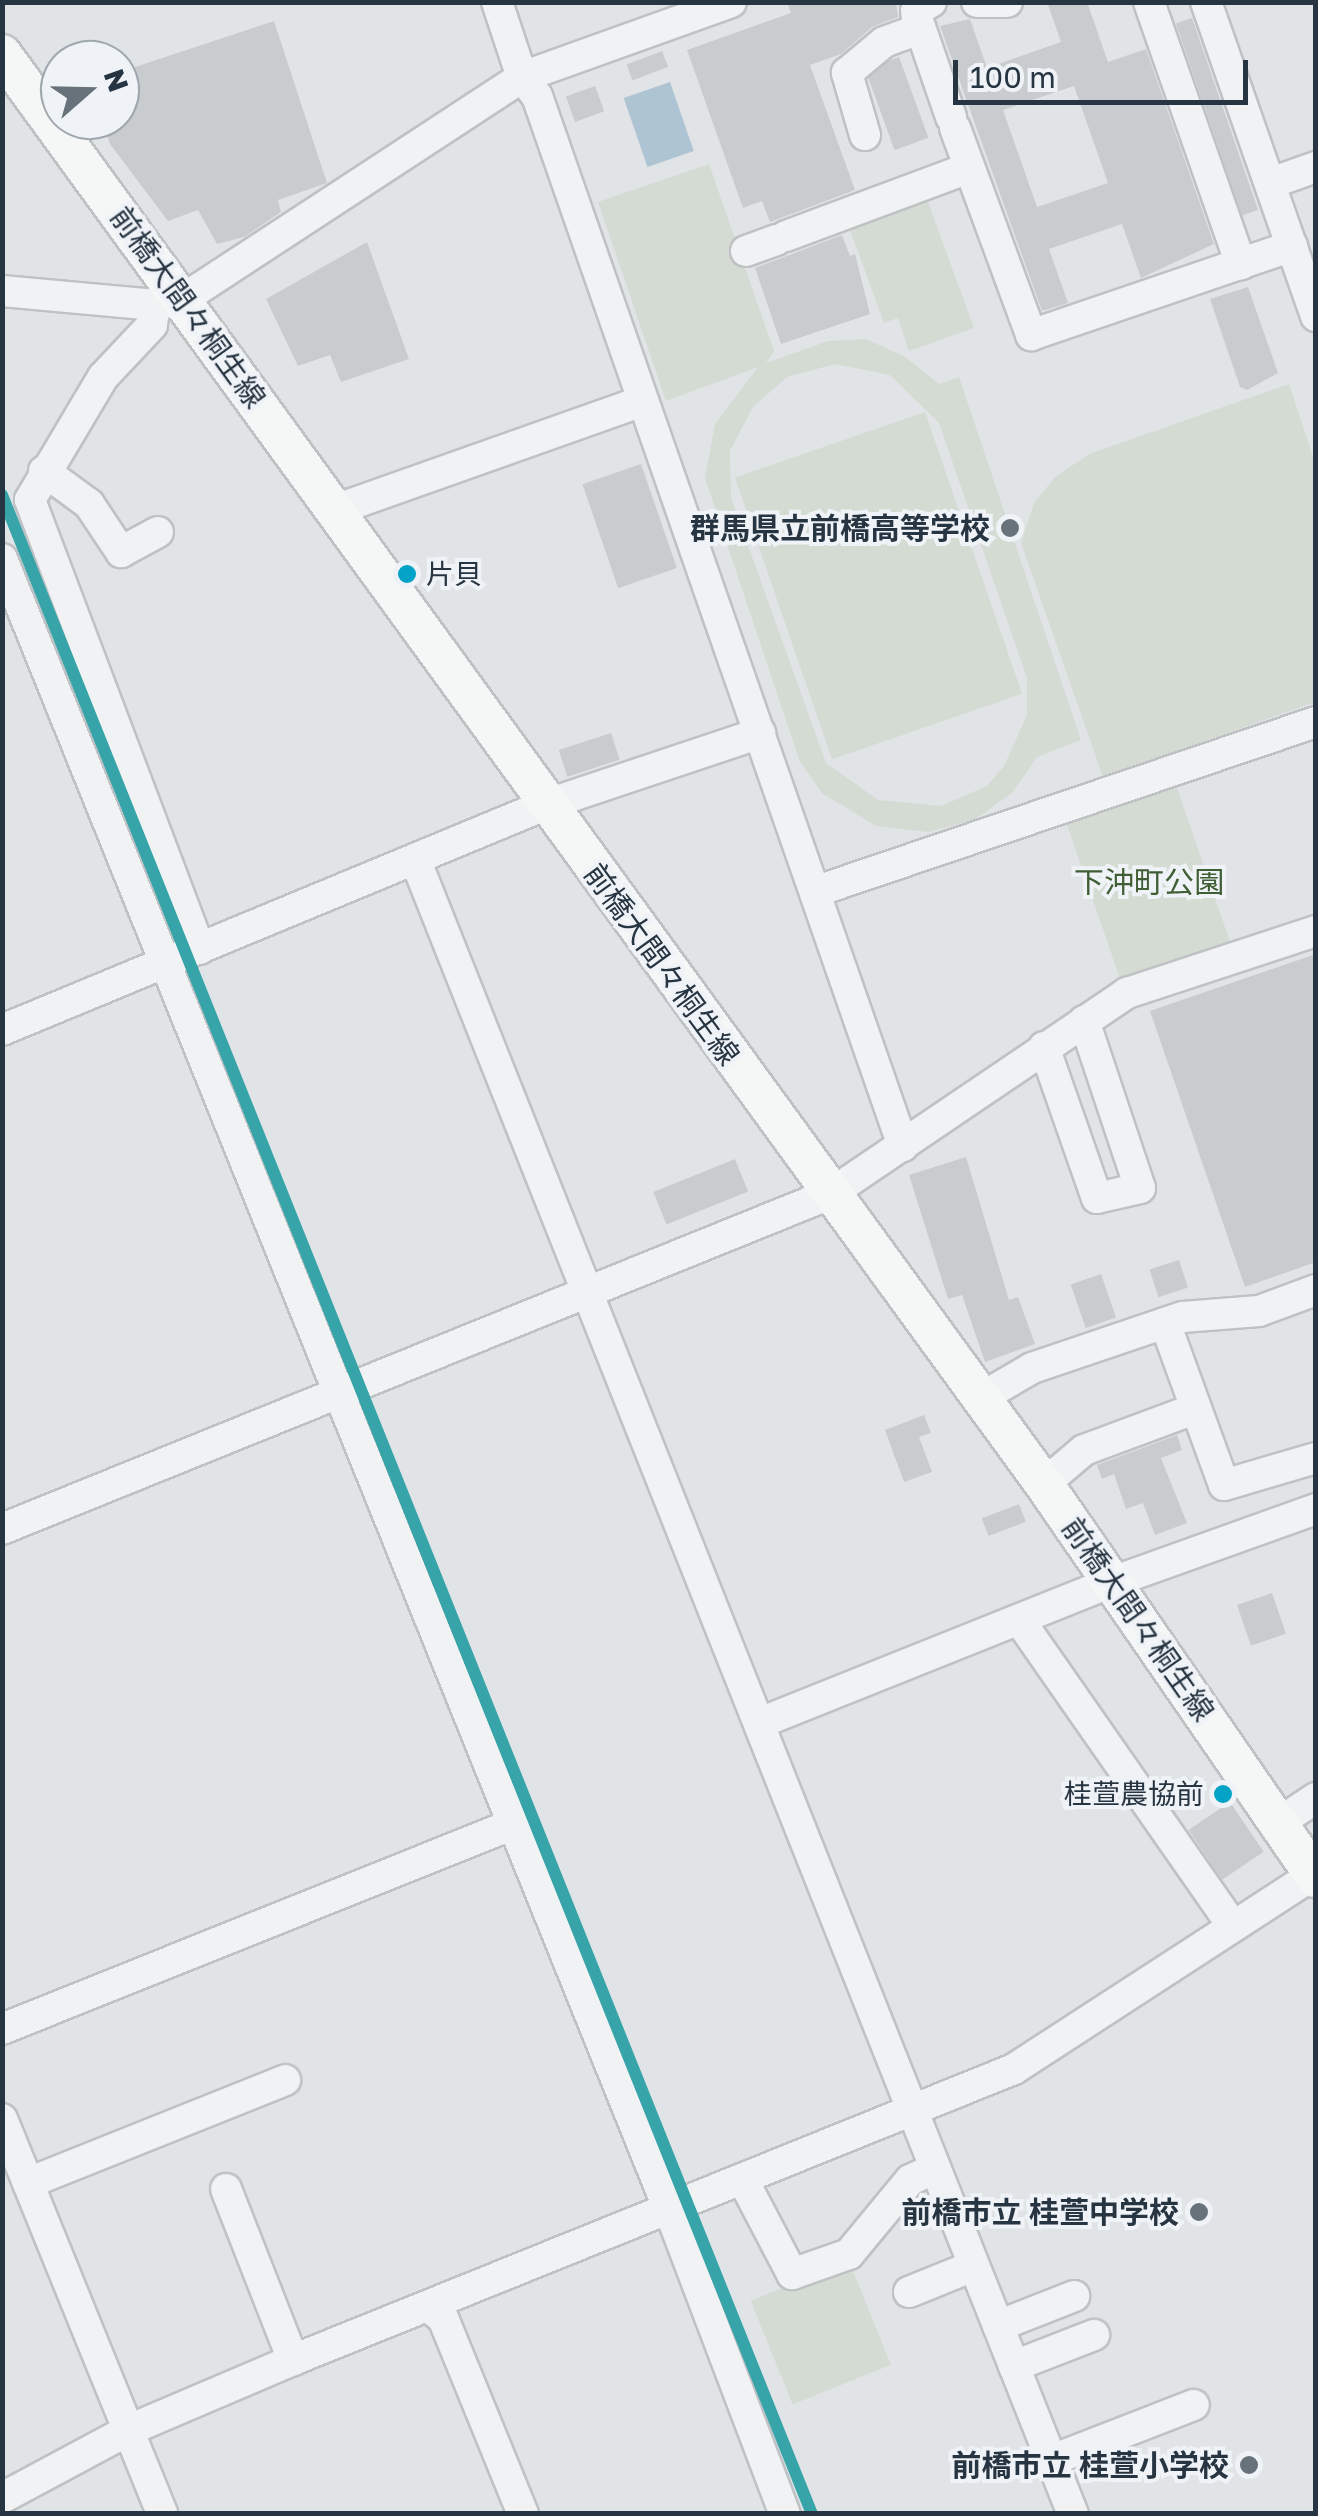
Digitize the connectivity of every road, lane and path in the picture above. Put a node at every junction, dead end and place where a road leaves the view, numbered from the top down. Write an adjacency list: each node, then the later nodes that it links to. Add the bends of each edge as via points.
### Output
1 (497, 2): 9 (street)
2 (730, 2): 9 (street)
3 (978, 2): 4 (street)
4 (1006, 2)
5 (1149, 2): 16 (street)
6 (1206, 2): 13 (street)
7 (926, 16): 10 (street, via 847,73); 12 (street)
8 (2, 54): 18 (main road, 前橋大間々桐生線)
9 (522, 77): 18 (street); 20 (street, via 536,96)
10 (865, 134)
11 (1316, 167): 13 (street)
12 (969, 168): 15 (street); 16 (street, via 1032,335)
13 (1271, 182): 14 (street)
14 (1292, 246): 16 (street); 19 (street)
15 (746, 251)
16 (1241, 264)
17 (2, 290): 18 (street)
18 (169, 302): 21 (street, via 115,360); 22 (main road, 前橋大間々桐生線)
19 (1316, 316)
20 (642, 401): 22 (street); 26 (street)
21 (37, 482): 23 (street, via 89,504 122,552); 31 (street)
22 (335, 510): 27 (main road, 前橋大間々桐生線)
23 (158, 532)
24 (2, 559): 32 (street)
25 (1316, 722): 29 (street)
26 (760, 733): 27 (street); 29 (street)
27 (545, 806): 28 (street); 37 (main road, 前橋大間々桐生線)
28 (416, 859): 31 (street); 39 (street)
29 (817, 891): 36 (street, via 816,906)
30 (1316, 931): 33 (street, via 1142,987)
31 (200, 948): 32 (street)
32 (164, 964): 34 (street); 41 (street)
33 (1084, 1021): 35 (street); 35 (street, via 1140,1188 1097,1198)
34 (2, 1030)
35 (1044, 1048): 36 (street)
36 (903, 1146): 37 (street)
37 (830, 1194): 39 (street); 42 (main road, 前橋大間々桐生線)
38 (1316, 1290): 40 (street, via 1260,1311)
39 (590, 1291): 41 (street); 52 (street)
40 (1165, 1323): 42 (street, via 1032,1368); 43 (street)
41 (338, 1394): 49 (street); 55 (street)
42 (979, 1399): 46 (main road, 前橋大間々桐生線)
43 (1194, 1410): 45 (street, via 1224,1485); 46 (street, via 1084,1450)
44 (1316, 1458): 45 (street)
45 (1266, 1474): 48 (street)
46 (1044, 1484): 50 (main road, 前橋大間々桐生線)
47 (1316, 1510): 48 (street)
48 (1283, 1521): 50 (street)
49 (2, 1529)
50 (1112, 1582): 51 (street); 54 (main road, 前橋大間々桐生線)
51 (1020, 1621): 52 (street); 57 (street)
52 (762, 1722): 60 (street)
53 (1316, 1798): 54 (street)
54 (1280, 1822): 56 (main road, 前橋大間々桐生線)
55 (511, 1824): 58 (street); 66 (street)
56 (1315, 1875): 57 (street)
57 (1233, 1926): 60 (street, via 1014,2069)
58 (2, 2029)
59 (285, 2080): 64 (street)
60 (912, 2115): 62 (street); 63 (street)
61 (2, 2119): 64 (street)
62 (934, 2169): 63 (street, via 910,2180 850,2254 792,2274); 67 (street)
63 (744, 2182): 66 (street)
64 (28, 2183): 76 (street)
65 (226, 2190): 73 (street)
66 (667, 2214): 70 (street); 79 (street)
67 (973, 2266): 68 (street); 71 (street)
68 (909, 2292)
69 (1074, 2296): 71 (street)
70 (431, 2309): 73 (street); 82 (street, via 443,2318)
71 (998, 2326): 74 (street)
72 (1094, 2335): 74 (street)
73 (293, 2360): 76 (street)
74 (1014, 2366): 77 (street)
75 (1194, 2405): 77 (street)
76 (129, 2430): 78 (street); 81 (street)
77 (1052, 2460): 80 (street)
78 (2, 2498)
79 (784, 2511)
80 (1068, 2512)
81 (162, 2514)
82 (523, 2514)

